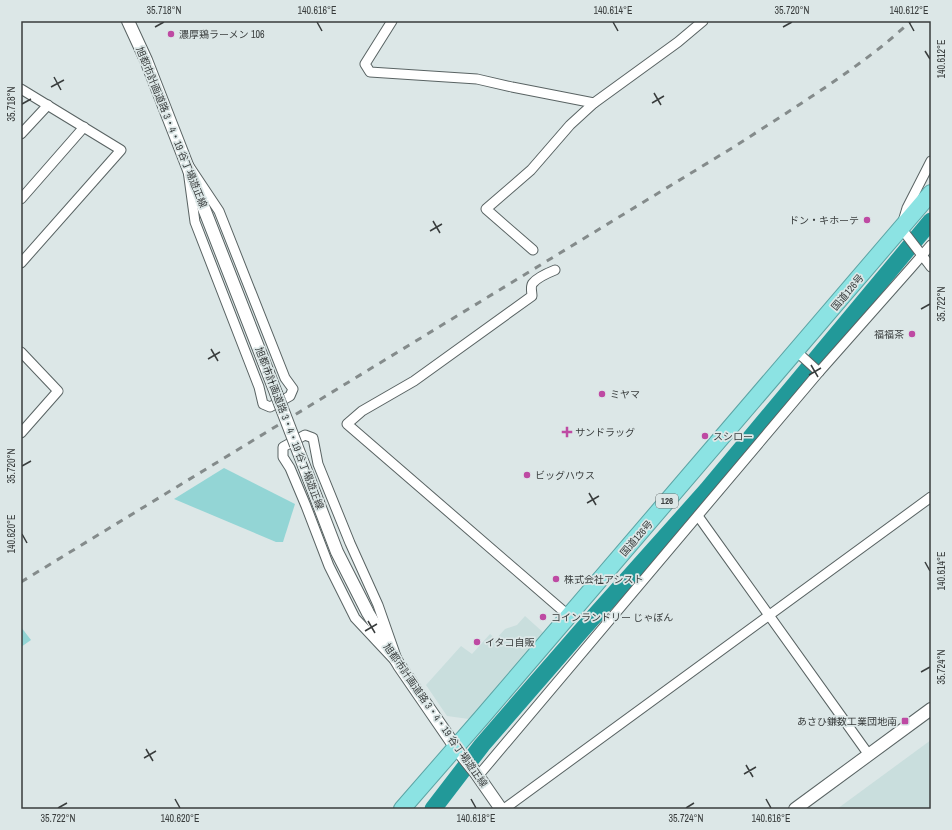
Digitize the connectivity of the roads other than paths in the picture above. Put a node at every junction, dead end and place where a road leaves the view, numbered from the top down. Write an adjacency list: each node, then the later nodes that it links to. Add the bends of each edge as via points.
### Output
1 (128, 21): 10 (street, 旭都市計画道路 3・4・19 谷丁場遊正線)
2 (392, 21): 5 (street, via 365,64 370,72 477,79)
3 (703, 21): 5 (street)
4 (21, 89): 6 (street)
5 (594, 103): 15 (street, via 570,125 531,170 486,209)
6 (48, 105): 7 (street); 8 (street)
7 (84, 127): 12 (street); 17 (street, via 121,150)
8 (21, 134)
9 (931, 161): 13 (street, via 907,208)
10 (187, 163): 10 (street, via 219,210 284,378 293,389 290,396 270,407 263,404 259,387 195,222); 28 (street, 旭都市計画道路 3・4・19 谷丁場遊正線, bridge, via 337,552)
11 (931, 193): 13 (highway, 国道126号 / 126)
12 (21, 199)
13 (904, 233): 16 (street); 20 (highway, 国道126号 / 126)
14 (931, 245): 16 (street)
15 (534, 250)
16 (922, 256): 18 (street); 22 (street)
17 (21, 263)
18 (931, 267)
19 (555, 270): 27 (street, via 533,283 532,296 414,381 362,411 347,424)
20 (796, 351): 22 (street); 27 (highway, 国道126号 / 126)
21 (21, 352): 23 (street, via 58,391)
22 (819, 372): 25 (street)
23 (21, 433)
24 (931, 497): 26 (street)
25 (698, 516): 26 (street); 32 (street)
26 (769, 615): 31 (street); 34 (street)
27 (569, 616): 30 (highway, 国道126号 / 126)
28 (398, 665): 28 (street, via 355,618 329,566 290,468 283,457 283,447 304,435 313,438 318,464 378,605); 30 (street, 旭都市計画道路 3・4・19 谷丁場遊正線)
29 (931, 709): 31 (street)
30 (461, 754): 32 (street, 旭都市計画道路 3・4・19 谷丁場遊正線); 33 (highway, 国道126号 / 126)
31 (869, 754): 35 (street)
32 (477, 775): 34 (street, 旭都市計画道路 3・4・19 谷丁場遊正線)
33 (402, 809)
34 (502, 809)
35 (795, 809)

